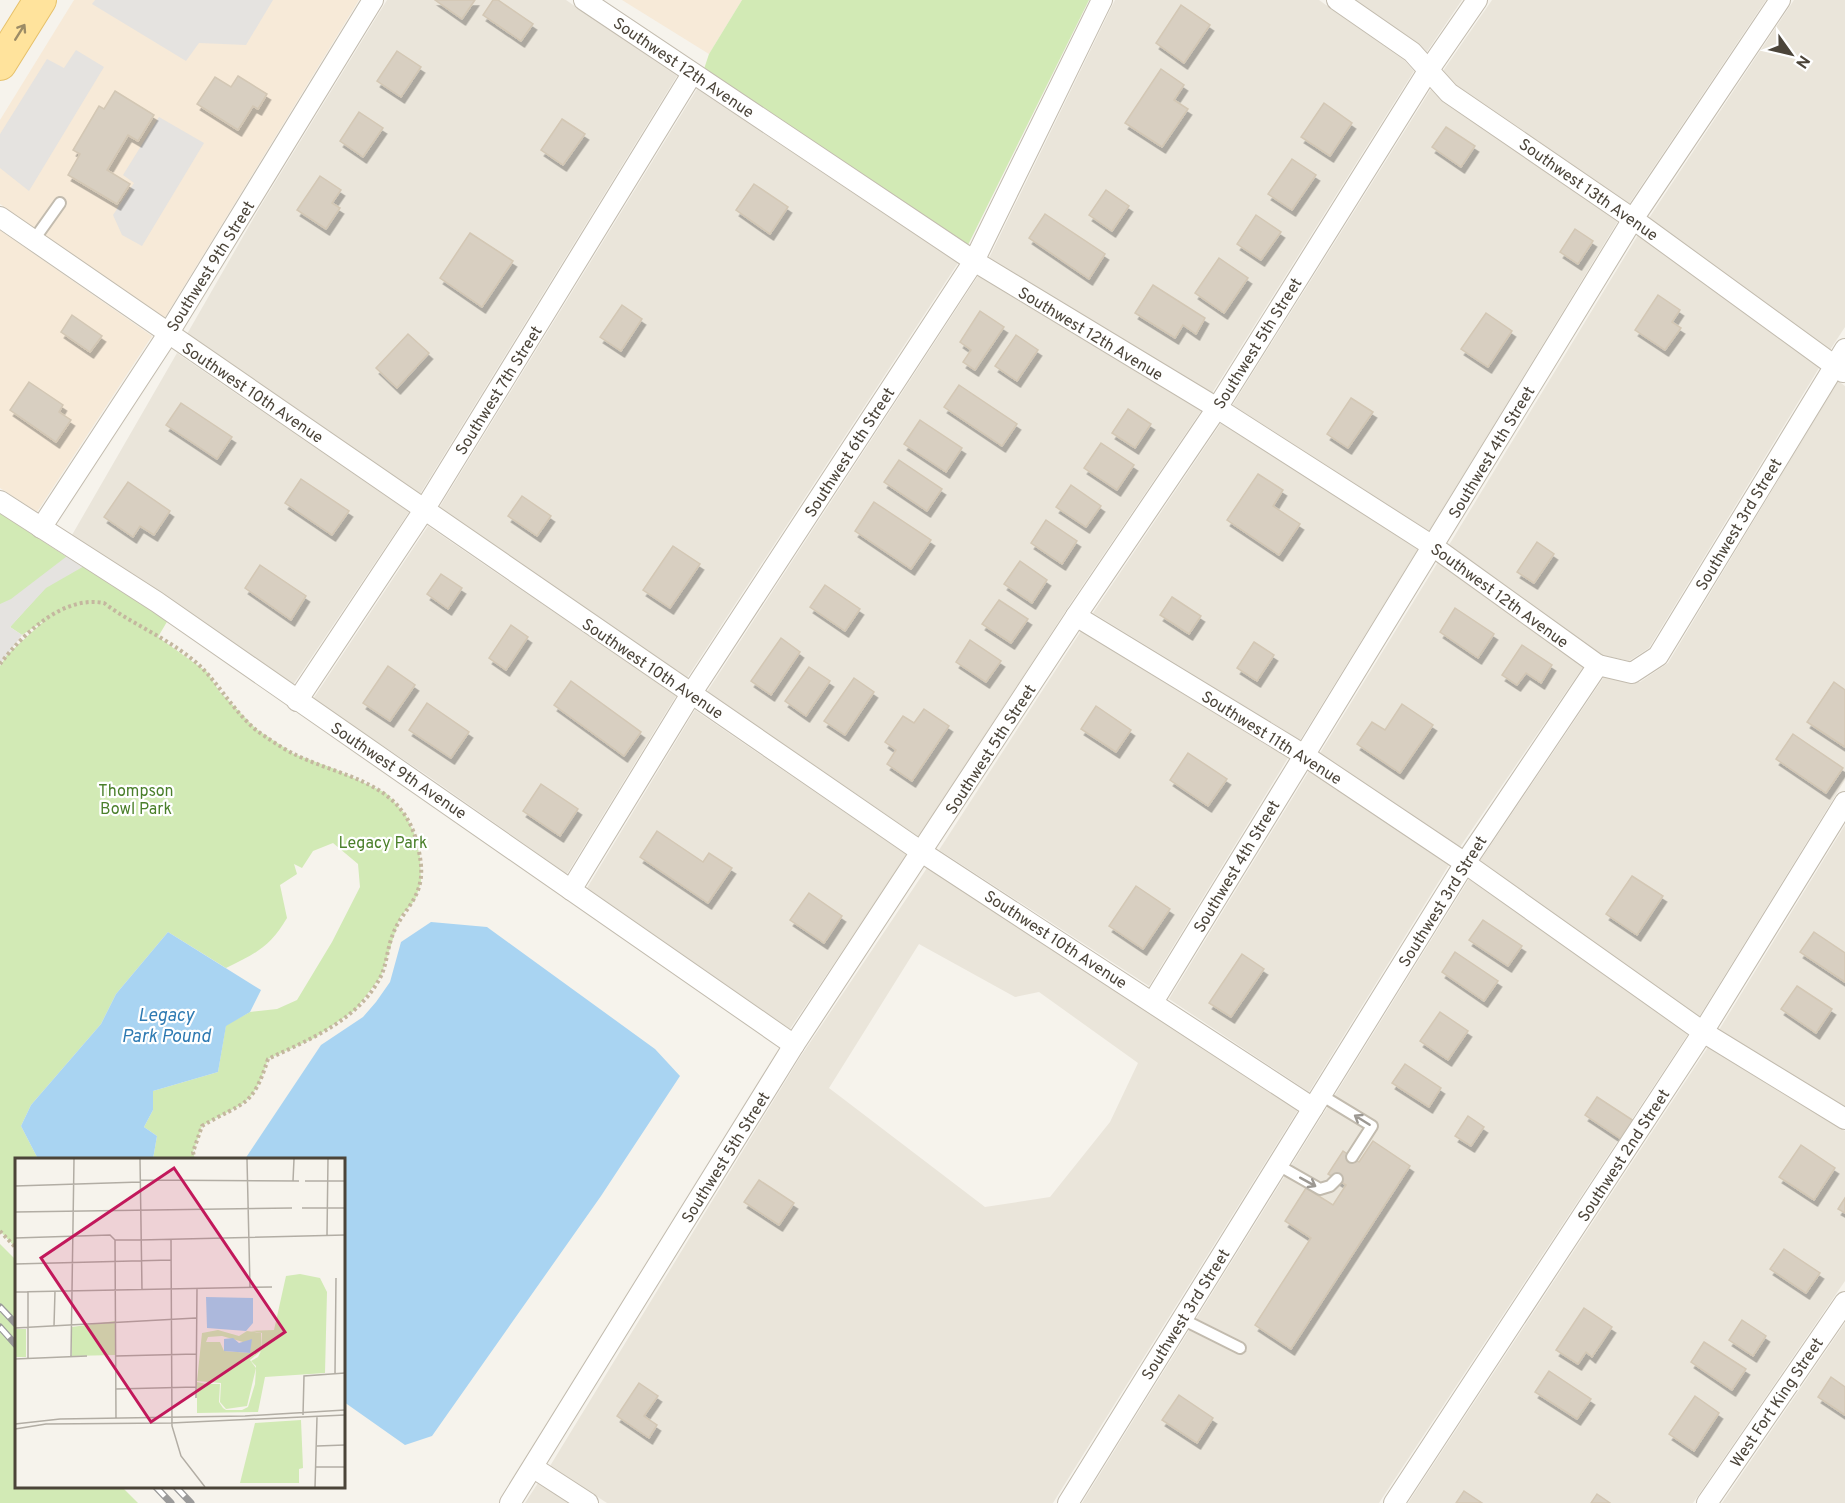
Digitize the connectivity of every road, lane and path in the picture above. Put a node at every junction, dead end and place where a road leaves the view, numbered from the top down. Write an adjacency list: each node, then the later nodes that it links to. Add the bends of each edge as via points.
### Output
1 (40, 0): 8 (main road, one-way to 1)
2 (373, 0): 16 (street, Southwest 9th Street)
3 (585, 0): 10 (street, Southwest 12th Avenue)
4 (1102, 0): 15 (street, Southwest 6th Street)
5 (1337, 0): 9 (street, Southwest 13th Avenue, via 1412,52)
6 (1477, 0): 9 (street, Southwest 5th Street)
7 (1780, 0): 13 (street, Southwest 4th Street)
8 (0, 64)
9 (1428, 71): 13 (street, Southwest 13th Avenue, via 1449,93); 19 (street, Southwest 5th Street)
10 (692, 74): 15 (street, Southwest 12th Avenue); 21 (street, Southwest 7th Street)
11 (60, 203): 14 (lane)
12 (0, 217): 14 (street, Southwest 10th Avenue)
13 (1633, 219): 18 (street, Southwest 13th Avenue); 23 (street, Southwest 4th Street)
14 (33, 241): 16 (street, Southwest 10th Avenue)
15 (974, 261): 19 (street, Southwest 12th Avenue); 27 (street, Southwest 6th Street)
16 (168, 334): 21 (street, Southwest 10th Avenue); 22 (street, Southwest 9th Street)
17 (1845, 349): 18 (street, Southwest 3rd Street)
18 (1839, 370): 26 (street, Southwest 3rd Street, via 1658,656 1632,673)
19 (1217, 408): 23 (street, Southwest 12th Avenue); 24 (street, Southwest 5th Street)
20 (0, 501): 22 (street, Southwest 9th Avenue)
21 (424, 510): 27 (street, Southwest 10th Avenue); 28 (street, Southwest 7th Street)
22 (41, 528): 28 (street, Southwest 9th Avenue, via 157,602)
23 (1434, 547): 26 (street, Southwest 12th Avenue); 29 (street, Southwest 4th Street)
24 (1077, 615): 29 (street, Southwest 11th Avenue); 31 (street, Southwest 5th Street)
25 (0, 664): 40 (path, via 50,616 89,600 104,603 191,658 256,729 294,754 386,793 405,814 414,833 421,882 415,900 400,917 381,976 355,1010 314,1038 268,1059 259,1088 249,1101 202,1126)
26 (1598, 665): 32 (street, Southwest 3rd Street)
27 (691, 694): 31 (street, Southwest 10th Avenue); 33 (street, Southwest 6th Street)
28 (297, 701): 33 (street, Southwest 9th Avenue)
29 (1304, 755): 32 (street, Southwest 11th Avenue); 34 (street, Southwest 4th Street)
30 (1845, 802): 35 (street, Southwest 2nd Street)
31 (923, 853): 34 (street, Southwest 10th Avenue); 36 (street, Southwest 5th Street)
32 (1464, 863): 35 (street, Southwest 11th Avenue); 37 (street, Southwest 3rd Street)
33 (571, 890): 36 (street, Southwest 9th Avenue)
34 (1154, 1002): 37 (street, Southwest 10th Avenue)
35 (1703, 1032): 38 (street, Southwest 11th Avenue); 52 (street, Southwest 2nd Street)
36 (794, 1045): 48 (street, Southwest 5th Street)
37 (1317, 1101): 39 (lane, one-way to 37, via 1372,1126); 41 (street, Southwest 3rd Street)
38 (1845, 1119)
39 (1352, 1157)
40 (194, 1158)
41 (1278, 1165): 42 (lane, one-way to 42, via 1320,1189); 46 (street, Southwest 3rd Street)
42 (1337, 1179)
43 (0, 1231): 44 (path)
44 (15, 1247)
45 (1845, 1302): 53 (street, West Fort King Street)
46 (1182, 1318): 47 (lane); 51 (street, Southwest 3rd Street)
47 (1240, 1347)
48 (534, 1468): 49 (street, Southwest 5th Street); 50 (street)
49 (510, 1503)
50 (588, 1503)
51 (1068, 1503)
52 (1394, 1503)
53 (1707, 1503)

